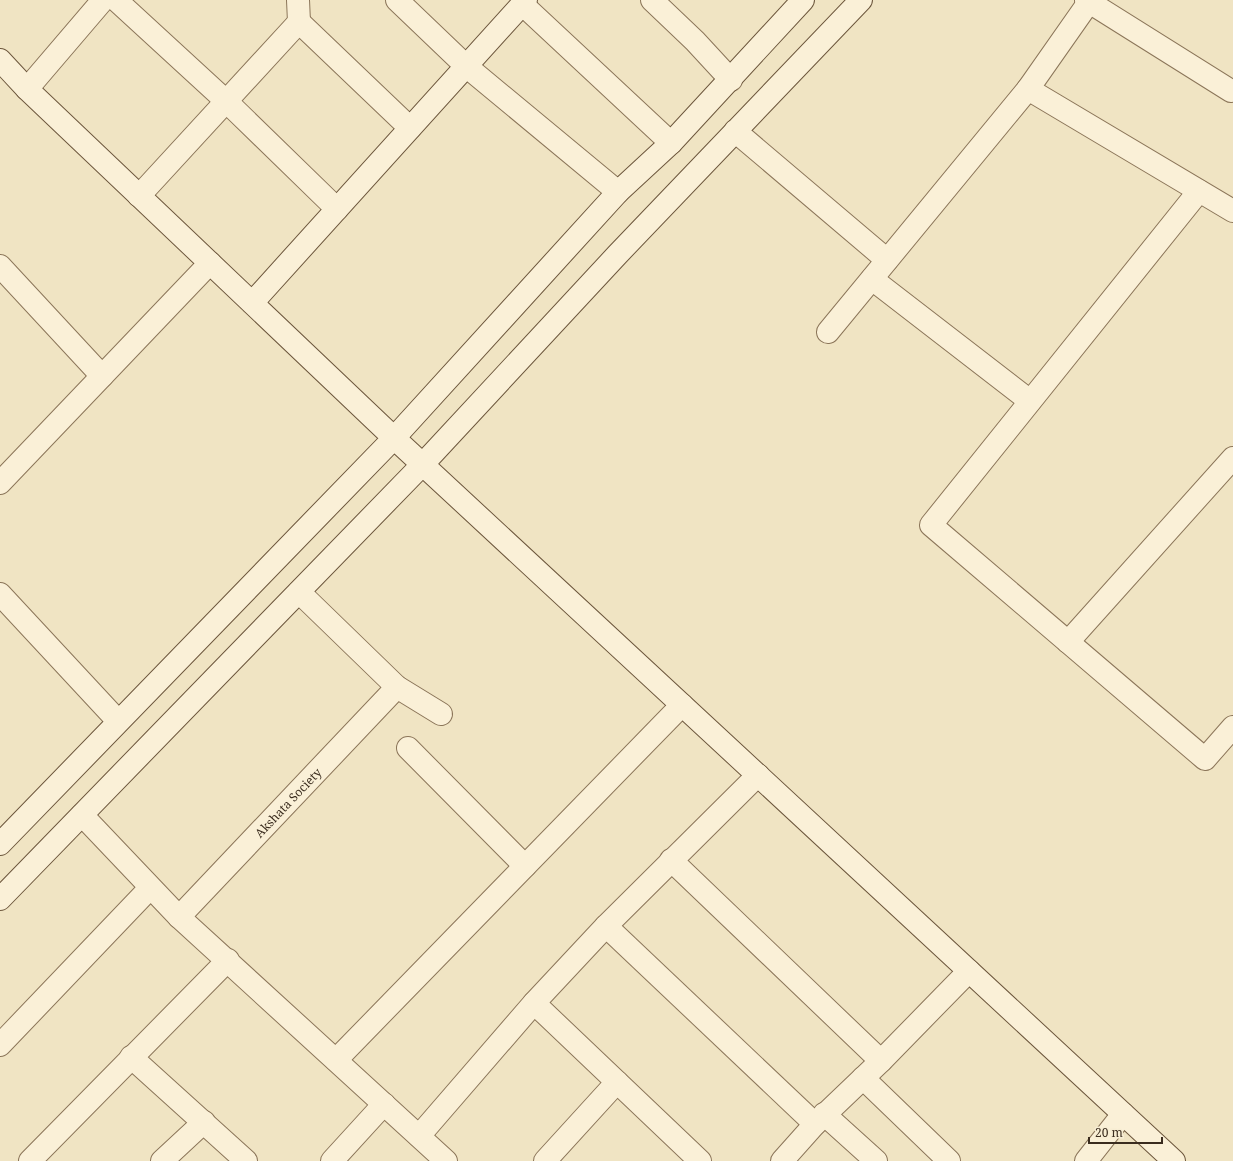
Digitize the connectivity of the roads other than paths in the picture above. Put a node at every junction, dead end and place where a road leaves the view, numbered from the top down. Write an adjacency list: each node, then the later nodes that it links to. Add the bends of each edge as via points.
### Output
1 (103, 0): 14 (street)
2 (116, 0): 17 (street)
3 (298, 0): 10 (street)
4 (396, 0): 12 (street)
5 (652, 0): 13 (street)
6 (861, 0): 19 (street)
7 (799, 1): 13 (street)
8 (1088, 1): 15 (street); 16 (street)
9 (524, 2): 12 (street); 20 (street)
10 (299, 22): 17 (street); 18 (street)
11 (0, 60): 14 (street)
12 (466, 66): 18 (street); 22 (street)
13 (731, 80): 20 (street)
14 (27, 88): 23 (street)
15 (1028, 89): 21 (street); 26 (street)
16 (1231, 91)
17 (226, 102): 23 (street); 24 (street)
18 (410, 128): 24 (street)
19 (735, 131): 26 (street); 36 (street)
20 (671, 143): 22 (street)
21 (1199, 191): 25 (street); 33 (street)
22 (618, 192): 34 (street)
23 (139, 196): 27 (street)
24 (337, 209): 30 (street)
25 (1233, 211)
26 (887, 260): 29 (street)
27 (210, 263): 30 (street); 32 (street)
28 (0, 266): 32 (street)
29 (872, 279): 31 (street); 33 (street)
30 (252, 303): 34 (street)
31 (828, 332)
32 (102, 376): 37 (street)
33 (1030, 401): 40 (street, via 931,525)
34 (394, 438): 36 (street); 44 (street)
35 (1233, 458): 40 (street)
36 (422, 464): 38 (street); 42 (street)
37 (0, 483)
38 (299, 592): 41 (street); 48 (street)
39 (0, 594): 44 (street)
40 (1068, 642): 45 (street, via 1205,759)
41 (397, 687): 43 (street); 54 (street, Akshata Society)
42 (682, 705): 47 (street); 51 (street)
43 (441, 714)
44 (118, 721): 49 (street)
45 (1233, 727)
46 (408, 748): 51 (street)
47 (758, 775): 50 (street); 57 (street)
48 (82, 815): 52 (street); 53 (street)
49 (0, 844)
50 (671, 860): 55 (street); 62 (street)
51 (525, 866): 61 (street)
52 (150, 888): 54 (street); 59 (street)
53 (0, 900)
54 (179, 916): 56 (street)
55 (606, 926): 58 (street); 67 (street)
56 (228, 960): 60 (street); 61 (street)
57 (969, 971): 62 (street); 66 (street)
58 (534, 1003): 64 (street); 69 (street)
59 (0, 1045)
60 (131, 1057): 68 (street); 70 (street)
61 (336, 1060): 65 (street)
62 (881, 1061): 63 (street)
63 (863, 1078): 67 (street); 79 (street)
64 (617, 1082): 75 (street); 76 (street)
65 (384, 1104): 69 (street); 73 (street)
66 (1123, 1114): 80 (street); 81 (street)
67 (819, 1119): 77 (street); 78 (street)
68 (204, 1122): 71 (street); 72 (street)
69 (419, 1136): 74 (street)
70 (30, 1161)
71 (162, 1161)
72 (246, 1161)
73 (332, 1161)
74 (446, 1161)
75 (545, 1161)
76 (700, 1161)
77 (782, 1161)
78 (876, 1161)
79 (949, 1161)
80 (1086, 1161)
81 (1174, 1161)

